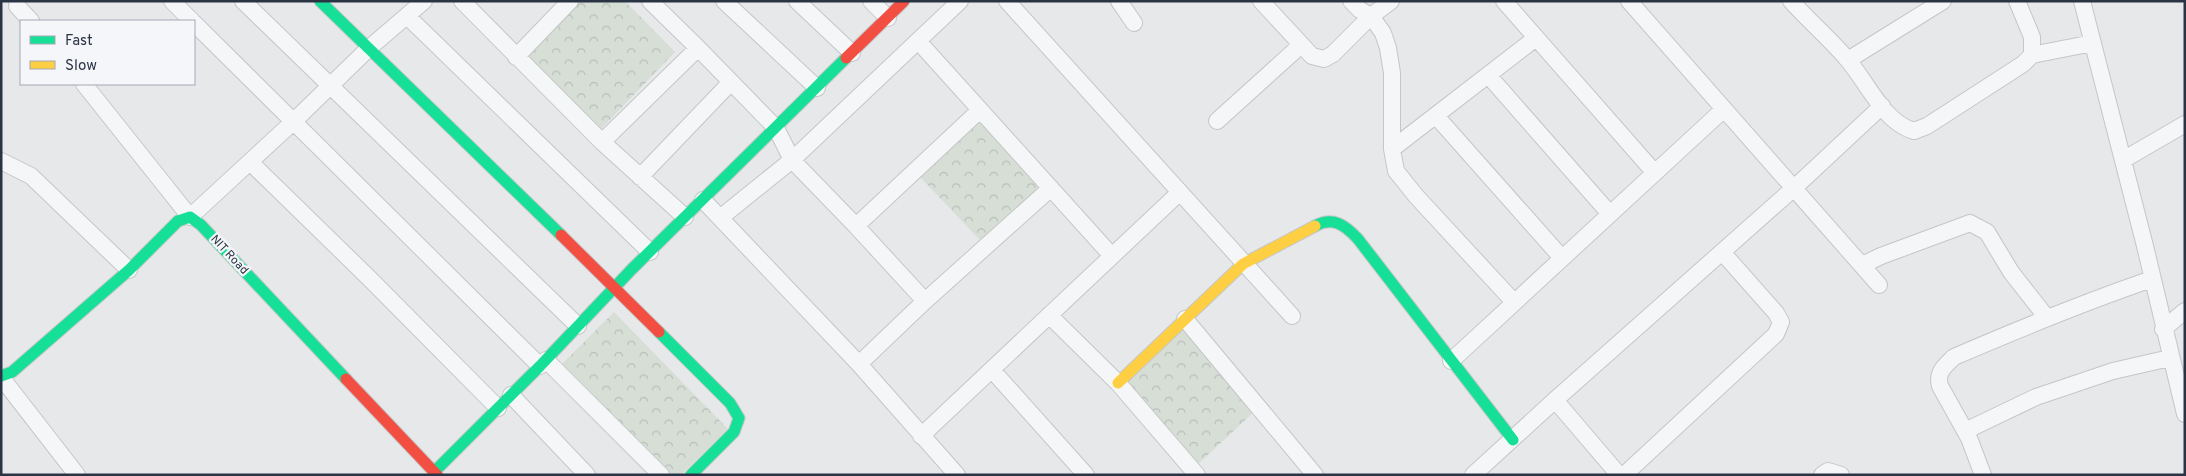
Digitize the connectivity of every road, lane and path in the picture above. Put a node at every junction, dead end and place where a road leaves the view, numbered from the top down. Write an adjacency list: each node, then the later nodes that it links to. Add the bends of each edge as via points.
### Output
1 (172, 1): 29 (street)
2 (242, 1): 45 (street)
3 (320, 1): 37 (street)
4 (424, 1): 25 (street)
5 (462, 1): 40 (street)
6 (570, 1): 40 (street)
7 (650, 1): 36 (street)
8 (724, 1): 46 (street)
9 (797, 1): 38 (street)
10 (871, 1): 27 (street)
11 (904, 1): 27 (street)
12 (960, 1): 33 (street)
13 (1007, 1): 65 (street)
14 (1119, 1): 30 (street)
15 (1261, 1): 35 (street)
16 (1351, 1): 26 (street)
17 (1391, 1): 26 (street)
18 (1504, 1): 32 (street)
19 (1628, 1): 48 (street)
20 (1791, 1): 41 (street)
21 (1943, 1): 41 (street)
22 (2017, 1): 39 (street, via 2032,37)
23 (2082, 1): 34 (street)
24 (18, 6): 28 (street)
25 (407, 16): 37 (street); 72 (street)
26 (1371, 16): 35 (street, via 1324,59 1312,56); 56 (street, via 1383,33 1388,48 1392,74)
27 (888, 18): 38 (street)
28 (30, 20)
29 (191, 20)
30 (1134, 23)
31 (195, 24): 52 (street)
32 (1536, 38): 42 (street); 61 (street)
33 (918, 41): 49 (street); 57 (street)
34 (2093, 43): 39 (street); 58 (street)
35 (1301, 44): 51 (street)
36 (698, 48): 43 (street); 55 (street)
37 (368, 49): 45 (street); 81 (street)
38 (852, 53): 46 (street)
39 (2032, 55): 47 (street, via 1927,126 1914,131 1902,127)
40 (516, 57): 55 (street)
41 (1848, 60): 47 (street)
42 (1488, 75): 50 (street); 67 (street)
43 (731, 82): 54 (street); 62 (street)
44 (85, 85): 68 (street)
45 (329, 86): 52 (street); 89 (street)
46 (817, 88): 54 (street)
47 (1882, 106): 64 (street)
48 (1724, 109): 61 (street); 64 (street)
49 (980, 110): 63 (street); 71 (street)
50 (1436, 116): 56 (street); 75 (street)
51 (1217, 120)
52 (293, 122): 60 (street); 93 (street)
53 (2185, 124): 58 (street)
54 (776, 128): 57 (street); 66 (street)
55 (602, 142): 62 (street)
56 (1392, 150): 83 (street, via 1396,171 1403,182)
57 (792, 160): 70 (street); 71 (street)
58 (2123, 160): 79 (street)
59 (1, 161): 78 (street, via 32,176)
60 (250, 162): 68 (street); 100 (street)
61 (1655, 172): 67 (street)
62 (640, 177): 69 (street)
63 (1051, 188): 74 (street); 82 (street)
64 (1794, 188): 73 (street); 77 (street)
65 (1179, 193): 74 (street); 76 (street)
66 (703, 200): 69 (street); 70 (street)
67 (1610, 214): 75 (street)
68 (190, 217): 78 (street, via 178,222); 105 (street, NIT Road)
69 (684, 217): 72 (street)
70 (720, 218): 94 (street)
71 (856, 226): 82 (street)
72 (650, 252): 81 (street)
73 (1722, 252): 99 (street); 116 (street, via 1776,313 1781,322 1776,334)
74 (1112, 256): 85 (street)
75 (1562, 258): 83 (street)
76 (1243, 264): 86 (street); 88 (street); 92 (street, via 1324,221 1335,220 1358,239)
77 (1862, 265): 80 (street); 87 (street, via 1970,223 1987,232 2016,279)
78 (129, 270): 96 (street, via 12,372)
79 (2152, 280): 87 (street); 90 (street)
80 (1879, 285)
81 (614, 287): 89 (street); 111 (street, via 737,411 739,418 734,432)
82 (925, 301): 94 (street)
83 (1514, 302): 92 (street)
84 (2185, 311): 90 (street)
85 (1049, 316): 95 (street); 97 (street)
86 (1292, 316)
87 (2046, 318): 102 (street, via 1954,357 1940,372 1940,386)
88 (1185, 319): 97 (street); 114 (street)
89 (578, 326): 93 (street)
90 (2163, 329): 91 (street)
91 (2170, 358): 101 (street); 102 (street, via 2113,371 2036,397)
92 (1451, 361): 104 (street)
93 (543, 363): 98 (street); 110 (street)
94 (859, 364): 103 (street)
95 (992, 370): 103 (street); 113 (street)
96 (2, 376): 108 (street)
97 (1118, 383): 106 (street)
98 (511, 395): 100 (street); 109 (street)
99 (1554, 400): 104 (street); 115 (street)
100 (498, 408): 105 (street)
101 (2185, 414)
102 (1965, 431): 119 (street)
103 (922, 436): 112 (street)
104 (1513, 440): 107 (street)
105 (435, 473)
106 (1195, 474)
107 (1475, 474)
108 (77, 475)
109 (587, 475)
110 (661, 475)
111 (691, 475)
112 (957, 475)
113 (1086, 475)
114 (1315, 475)
115 (1620, 475)
116 (1624, 475)
117 (1822, 475): 118 (street, via 1828,471)
118 (1841, 475)
119 (1982, 475)

